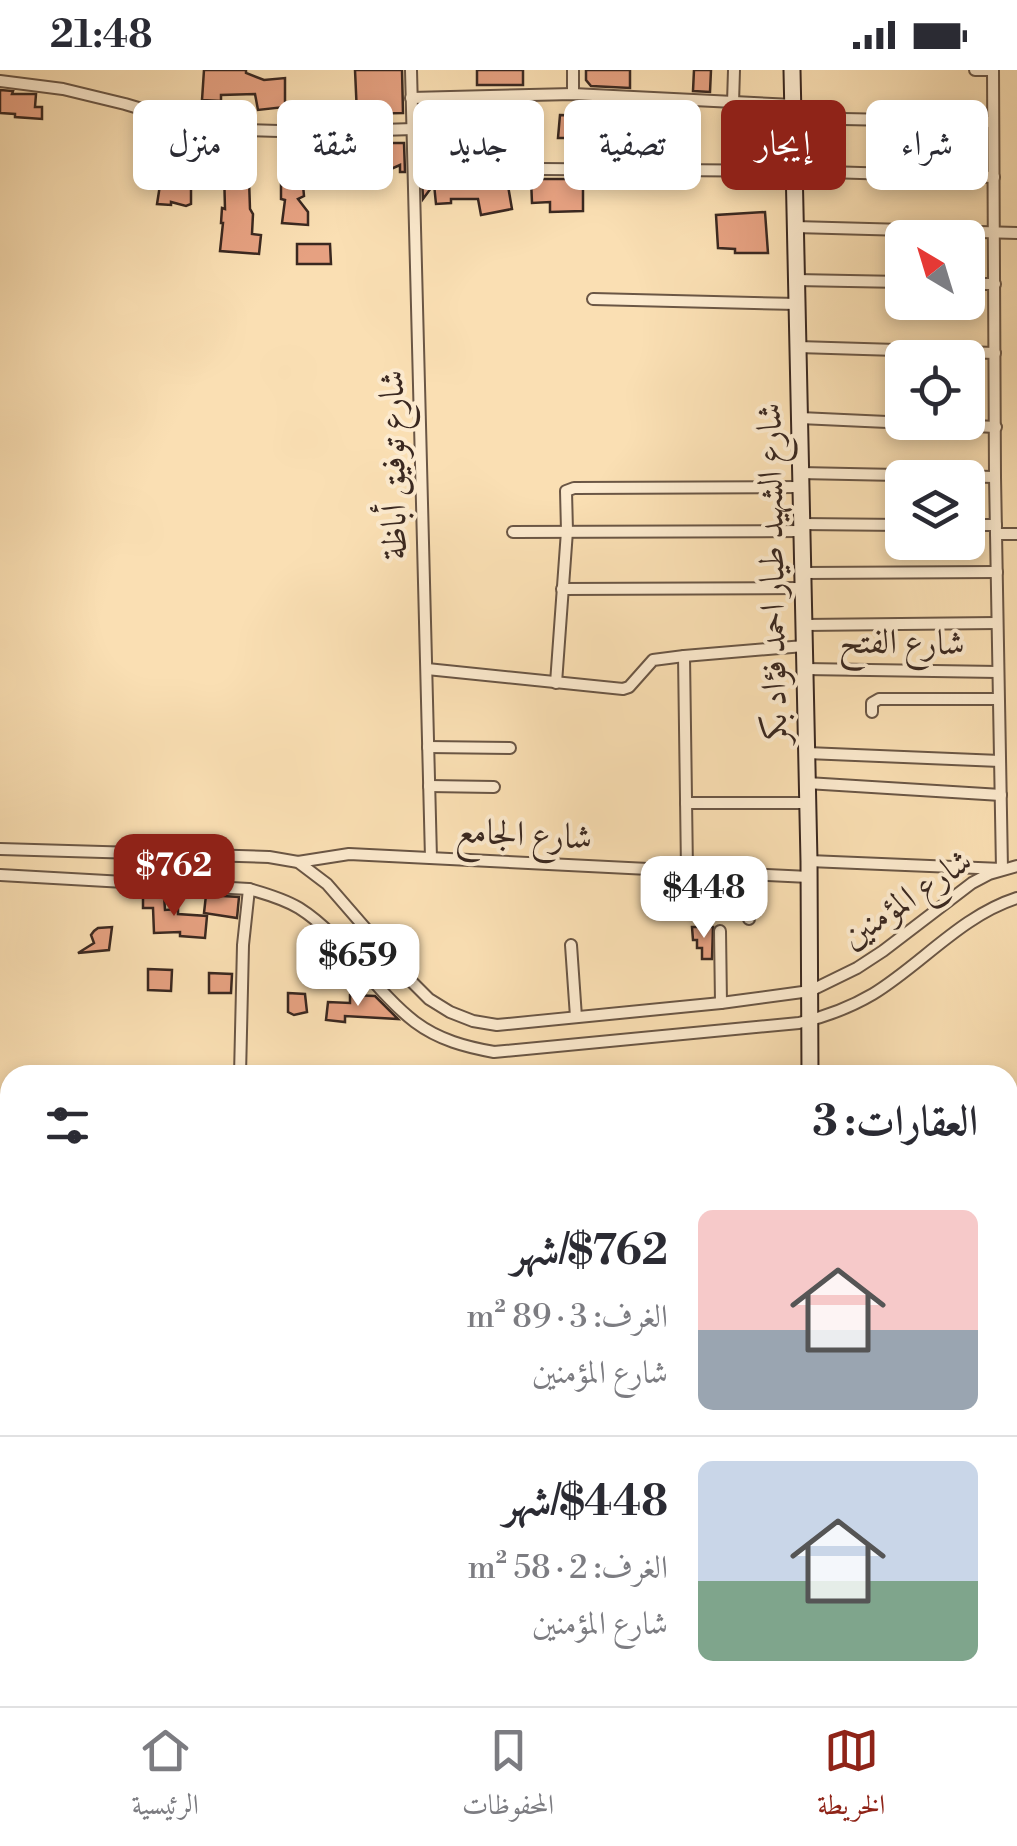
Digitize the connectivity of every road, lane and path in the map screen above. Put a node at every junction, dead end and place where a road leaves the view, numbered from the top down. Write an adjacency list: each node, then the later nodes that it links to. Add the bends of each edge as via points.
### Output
1 (411, 70): 9 (street, شارع توفيق أباظة)
2 (573, 70): 8 (street)
3 (734, 70): 10 (street)
4 (792, 70): 11 (street, شارع الشهيد طيار احمد فؤاد بكر)
5 (975, 70): 6 (street)
6 (993, 70): 15 (street)
7 (0, 81): 16 (street, via 78,93 209,129)
8 (573, 94): 9 (street); 12 (street)
9 (411, 98): 14 (street, شارع توفيق أباظة)
10 (733, 100)
11 (793, 100)
12 (721, 101)
13 (846, 114): 15 (street)
14 (413, 119)
15 (993, 122): 20 (street)
16 (413, 129)
17 (544, 169): 18 (street)
18 (721, 170)
19 (846, 173): 20 (street)
20 (994, 177): 24 (street)
21 (415, 190): 52 (street, شارع توفيق أباظة)
22 (794, 190): 23 (street, شارع الشهيد طيار احمد فؤاد بكر)
23 (795, 227): 24 (street); 26 (street, شارع الشهيد طيار احمد فؤاد بكر)
24 (994, 233): 25 (street); 29 (street)
25 (1017, 233)
26 (796, 280): 27 (street); 31 (street, شارع الشهيد طيار احمد فؤاد بكر)
27 (885, 282)
28 (985, 284): 29 (street)
29 (995, 284): 33 (street)
30 (593, 299): 31 (street)
31 (797, 304): 32 (street, شارع الشهيد طيار احمد فؤاد بكر)
32 (798, 347): 33 (street); 34 (street, شارع الشهيد طيار احمد فؤاد بكر)
33 (995, 353): 35 (street)
34 (800, 418): 35 (street); 37 (street, شارع الشهيد طيار احمد فؤاد بكر)
35 (996, 427): 36 (street)
36 (995, 476): 37 (street); 41 (street)
37 (801, 480): 40 (street, شارع الشهيد طيار احمد فؤاد بكر); 42 (street, via 570,489)
38 (885, 526): 40 (street)
39 (985, 527): 41 (street)
40 (802, 528): 42 (street); 46 (street, شارع الشهيد طيار احمد فؤاد بكر)
41 (996, 529): 44 (street); 45 (street)
42 (567, 531): 43 (street); 47 (street)
43 (513, 532)
44 (1017, 534)
45 (997, 572): 46 (street); 48 (street)
46 (803, 580): 47 (street); 49 (street, شارع الشهيد طيار احمد فؤاد بكر)
47 (562, 589): 55 (street)
48 (997, 623): 49 (street); 54 (street)
49 (804, 624): 50 (street, شارع الشهيد طيار احمد فؤاد بكر)
50 (804, 646): 51 (street); 53 (street, شارع الشهيد طيار احمد فؤاد بكر)
51 (684, 656): 55 (street, via 649,662 623,689); 66 (street)
52 (427, 669): 55 (street); 58 (street, شارع توفيق أباظة)
53 (805, 669): 54 (street, شارع الفتح); 60 (street, شارع الشهيد طيار احمد فؤاد بكر)
54 (998, 672): 56 (street)
55 (556, 683)
56 (998, 699): 57 (street, via 879,699); 61 (street)
57 (872, 712)
58 (428, 747): 59 (street); 63 (street, شارع توفيق أباظة)
59 (510, 748)
60 (807, 753): 61 (street); 62 (street, شارع الشهيد طيار احمد فؤاد بكر)
61 (1000, 761): 65 (street)
62 (807, 782): 65 (street); 67 (street, شارع الشهيد طيار احمد فؤاد بكر)
63 (429, 786): 64 (street); 69 (street, شارع توفيق أباظة)
64 (494, 786)
65 (1001, 795): 74 (street)
66 (686, 803): 67 (street); 73 (street)
67 (808, 803): 72 (street, شارع الشهيد طيار احمد فؤاد بكر)
68 (0, 849): 70 (street)
69 (431, 858): 70 (street, شارع الجامع, via 349,854); 73 (street, شارع الجامع)
70 (298, 862): 84 (street, شارع المؤمنين, via 327,884 412,982 450,1012 496,1025)
71 (1017, 866): 74 (street, شارع المؤمنين)
72 (809, 869): 74 (street, شارع الجامع); 75 (street, شارع الجامع); 82 (street, شارع الشهيد طيار احمد فؤاد بكر)
73 (687, 870): 75 (street, شارع الجامع)
74 (1002, 870): 82 (street, شارع المؤمنين, via 972,883 883,952)
75 (748, 873): 79 (street)
76 (0, 875): 77 (street, شارع المؤمنين)
77 (249, 889): 85 (street, شارع المؤمنين, via 317,921 416,1023 466,1047 494,1052); 86 (street)
78 (1017, 898): 85 (street, شارع المؤمنين, via 972,920 872,994)
79 (749, 919)
80 (720, 931): 83 (street)
81 (571, 945): 84 (street)
82 (810, 992): 83 (street, شارع المؤمنين); 85 (street, شارع الشهيد طيار احمد فؤاد بكر)
83 (720, 1003): 84 (street, شارع المؤمنين)
84 (576, 1017)
85 (810, 1020): 87 (street, شارع الشهيد طيار احمد فؤاد بكر)
86 (240, 1065)
87 (810, 1065)

